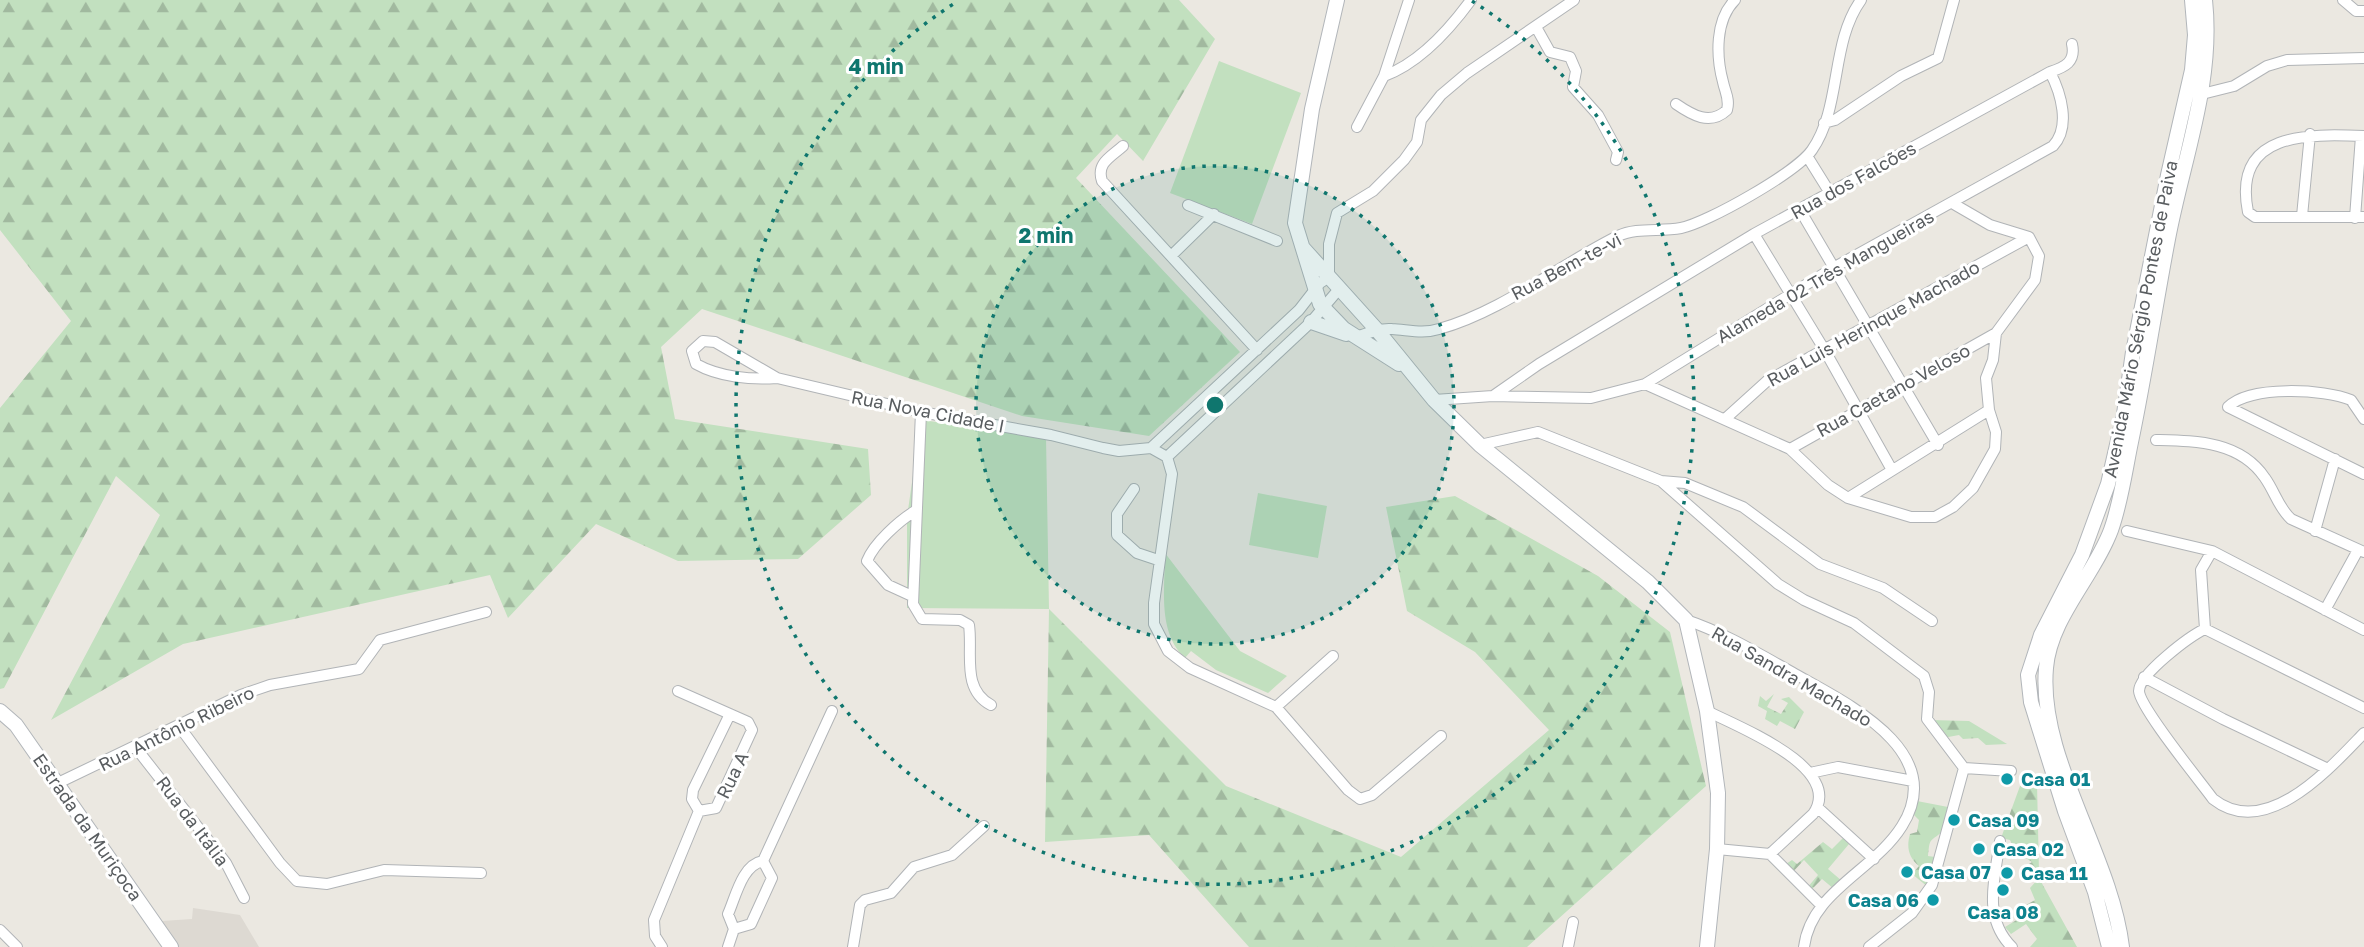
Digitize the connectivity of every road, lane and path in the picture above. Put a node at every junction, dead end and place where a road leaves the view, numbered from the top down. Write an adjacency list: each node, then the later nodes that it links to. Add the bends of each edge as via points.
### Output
1 (1337, 0): 36 (main road, via 1295,209)
2 (1409, 0): 16 (street)
3 (1471, 0): 16 (street, via 1439,38)
4 (1574, 0): 12 (street)
5 (1735, 0): 18 (street, via 1722,22 1718,44 1727,110 1718,117 1699,117)
6 (1861, 0): 19 (street, via 1845,38)
7 (1954, 0): 19 (street, via 1938,58)
8 (2192, 0): 133 (main road, Avenida Mário Sérgio Pontes de Paiva, via 2192,70 2108,484 2028,675 2031,702)
9 (2205, 0): 17 (main road, Avenida Mário Sérgio Pontes de Paiva, via 2208,36)
10 (2343, 0): 11 (street, via 2346,6)
11 (2364, 11)
12 (1536, 27): 25 (street, via 1550,52 1570,57 1576,71 1572,82 1598,115 1618,152); 39 (street, via 1441,95 1421,120 1418,142 1404,160 1373,191 1337,213 1329,244)
13 (2072, 44): 15 (street, Rua dos Falcões, via 2070,62)
14 (2364, 58): 17 (street, via 2287,60 2234,86)
15 (2050, 72): 26 (street, Rua dos Falcões); 27 (street, via 2060,97 2063,128 2058,141)
16 (1384, 76): 20 (street)
17 (2202, 94): 134 (main road, Avenida Mário Sérgio Pontes de Paiva, via 2176,195 2112,527 2056,632 2046,665 2045,699 2060,756 2105,877)
18 (1676, 104)
19 (1824, 122): 24 (street)
20 (1357, 127)
21 (2310, 134): 22 (street); 31 (street); 31 (street, via 2268,147 2257,157 2246,183 2250,215)
22 (2362, 136): 32 (street)
23 (1123, 146): 37 (street, via 1102,164 1102,181)
24 (1807, 156): 26 (street); 46 (street, Rua Bem-te-vi, via 1723,211 1685,228 1621,234 1531,286 1447,326 1421,332)
25 (1616, 160)
26 (1830, 193): 29 (street, Rua dos Falcões)
27 (1952, 203): 34 (street, Alameda 02 Três Mangueiras, via 1990,225); 38 (street, Alameda 02 Três Mangueiras)
28 (1188, 205): 30 (street)
29 (1800, 210): 33 (street, Rua dos Falcões); 38 (street)
30 (1214, 214): 35 (street); 37 (street)
31 (2302, 216): 32 (street)
32 (2359, 218)
33 (1754, 234): 41 (street); 57 (street, Rua dos Falcões)
34 (2029, 237): 45 (street, Rua Luis Herinque Machado); 47 (street, via 2039,256 2035,280)
35 (1277, 241)
36 (1303, 248): 39 (main road); 40 (main road)
37 (1172, 255): 50 (street)
38 (1833, 268): 41 (street, Alameda 02 Três Mangueiras); 45 (street)
39 (1334, 283): 40 (street, via 1322,280); 43 (street); 46 (main road)
40 (1314, 291): 42 (street); 43 (main road)
41 (1791, 294): 49 (street); 55 (street, Alameda 02 Três Mangueiras)
42 (1299, 310): 44 (street); 50 (street)
43 (1324, 310): 44 (street); 48 (main road)
44 (1311, 323): 48 (main road); 52 (street)
45 (1866, 325): 49 (street, Rua Luis Herinque Machado); 56 (street)
46 (1377, 330): 48 (street, Rua Bem-te-vi); 53 (main road)
47 (1996, 333): 56 (street, Rua Caetano Veloso); 60 (street, via 1986,378)
48 (1356, 337): 53 (main road)
49 (1824, 349): 59 (street); 62 (street, Rua Luis Herinque Machado, via 1767,381)
50 (1257, 350): 51 (street)
51 (1248, 359): 52 (street); 67 (street)
52 (1258, 369): 69 (street)
53 (1412, 373): 58 (main road)
54 (777, 378): 54 (street, Rua Nova Cidade I, via 708,341 692,351 692,359 705,369 753,379); 61 (street, Rua Nova Cidade I)
55 (1645, 384): 57 (street, Alameda 02 Três Mangueiras, via 1591,398); 62 (street)
56 (1900, 385): 59 (street, Rua Caetano Veloso); 66 (street)
57 (1493, 396): 58 (street, Alameda 02 Três Mangueiras)
58 (1434, 400): 65 (main road)
59 (1858, 408): 68 (street, Rua Caetano Veloso); 71 (street)
60 (1989, 410): 66 (street); 75 (street, via 1996,432 1995,449 1973,488 1944,513 1911,517)
61 (921, 412): 67 (street, Rua Nova Cidade I, via 1119,451); 76 (street)
62 (1725, 419): 68 (street)
63 (2364, 419): 70 (street, via 2351,400 2320,393 2273,393 2229,405 2229,409)
64 (2156, 440): 78 (street, via 2212,443 2232,450 2265,477 2283,511)
65 (1480, 445): 73 (street, via 1538,432); 85 (main road, via 1648,582)
66 (1938, 445): 71 (street)
67 (1151, 448): 69 (street)
68 (1790, 449): 75 (street)
69 (1167, 457): 81 (street, via 1172,482)
70 (2335, 459): 72 (street); 78 (street)
71 (1892, 470): 75 (street)
72 (2364, 474)
73 (1661, 481): 86 (street, via 1685,483 1743,506 1821,564 1883,587); 103 (street, via 1779,584 1854,623 1924,676 1929,692 1927,719)
74 (1134, 489): 81 (street, via 1117,514 1117,535 1137,553)
75 (1849, 498)
76 (915, 512): 82 (street); 82 (street, via 900,522 867,561 888,585)
77 (2127, 531): 79 (street)
78 (2315, 531): 80 (street)
79 (2212, 551): 83 (street); 87 (street, via 2201,570)
80 (2361, 551): 83 (street)
81 (1158, 560): 93 (street, via 1154,624 1168,651 1190,668)
82 (912, 596): 92 (street, via 922,619 960,620 969,625 973,687)
83 (2325, 610): 88 (street)
84 (486, 612): 99 (street, Rua Antônio Ribeiro, via 380,640 359,669 260,688)
85 (1686, 621): 97 (main road); 107 (street, Rua Sandra Machado, via 1726,636 1869,717 1896,743)
86 (1933, 621)
87 (2205, 629): 90 (street); 94 (street)
88 (2364, 630)
89 (1332, 656): 93 (street)
90 (2144, 677): 104 (street); 104 (street, via 2141,699 2224,808 2270,808 2298,795)
91 (678, 691): 98 (street, Rua A)
92 (991, 705)
93 (1276, 707): 101 (street, via 1360,799 1372,795)
94 (2364, 708)
95 (0, 711): 108 (main road, Estrada da Muriçoca, via 16,725)
96 (832, 711): 116 (street)
97 (1707, 711): 106 (street, via 1779,748); 113 (main road, via 1717,783)
98 (730, 714): 110 (street, Rua A, via 693,790); 110 (street, Rua A, via 751,725 751,735 716,807)
99 (179, 726): 102 (street, Rua Antônio Ribeiro); 117 (street, via 297,881 316,885 342,882 384,870)
100 (2364, 733): 104 (street)
101 (1441, 736)
102 (136, 748): 108 (street, Rua Antônio Ribeiro); 118 (street, Rua da Itália, via 226,863)
103 (1964, 768): 105 (street); 131 (street, via 1932,885 1912,913)
104 (2328, 769)
105 (2011, 771)
106 (1810, 773): 107 (street, via 1838,767); 109 (street, via 1819,792)
107 (1913, 781): 115 (street, via 1907,817)
108 (58, 783): 124 (main road, Estrada da Muriçoca)
109 (1817, 807): 114 (street); 115 (street)
110 (699, 811): 125 (street, via 654,920 654,936)
111 (984, 826): 127 (street, via 952,855 914,867 891,893 865,900 860,905)
112 (2000, 841): 132 (street, via 1993,906 1996,924)
113 (1717, 849): 114 (street); 129 (main road)
114 (1770, 855): 119 (street)
115 (1874, 859): 119 (street)
116 (764, 862): 121 (street, via 754,863 748,870 728,914); 121 (street, via 772,878 751,924)
117 (481, 873)
118 (244, 898)
119 (1821, 905): 130 (street)
120 (1573, 922): 128 (street)
121 (734, 929): 126 (street)
122 (0, 930): 123 (street)
123 (17, 947)
124 (171, 947)
125 (662, 947)
126 (728, 947)
127 (853, 947)
128 (1569, 947)
129 (1707, 947)
130 (1804, 947)
131 (1870, 947)
132 (2012, 947)
133 (2109, 947)
134 (2122, 947)

